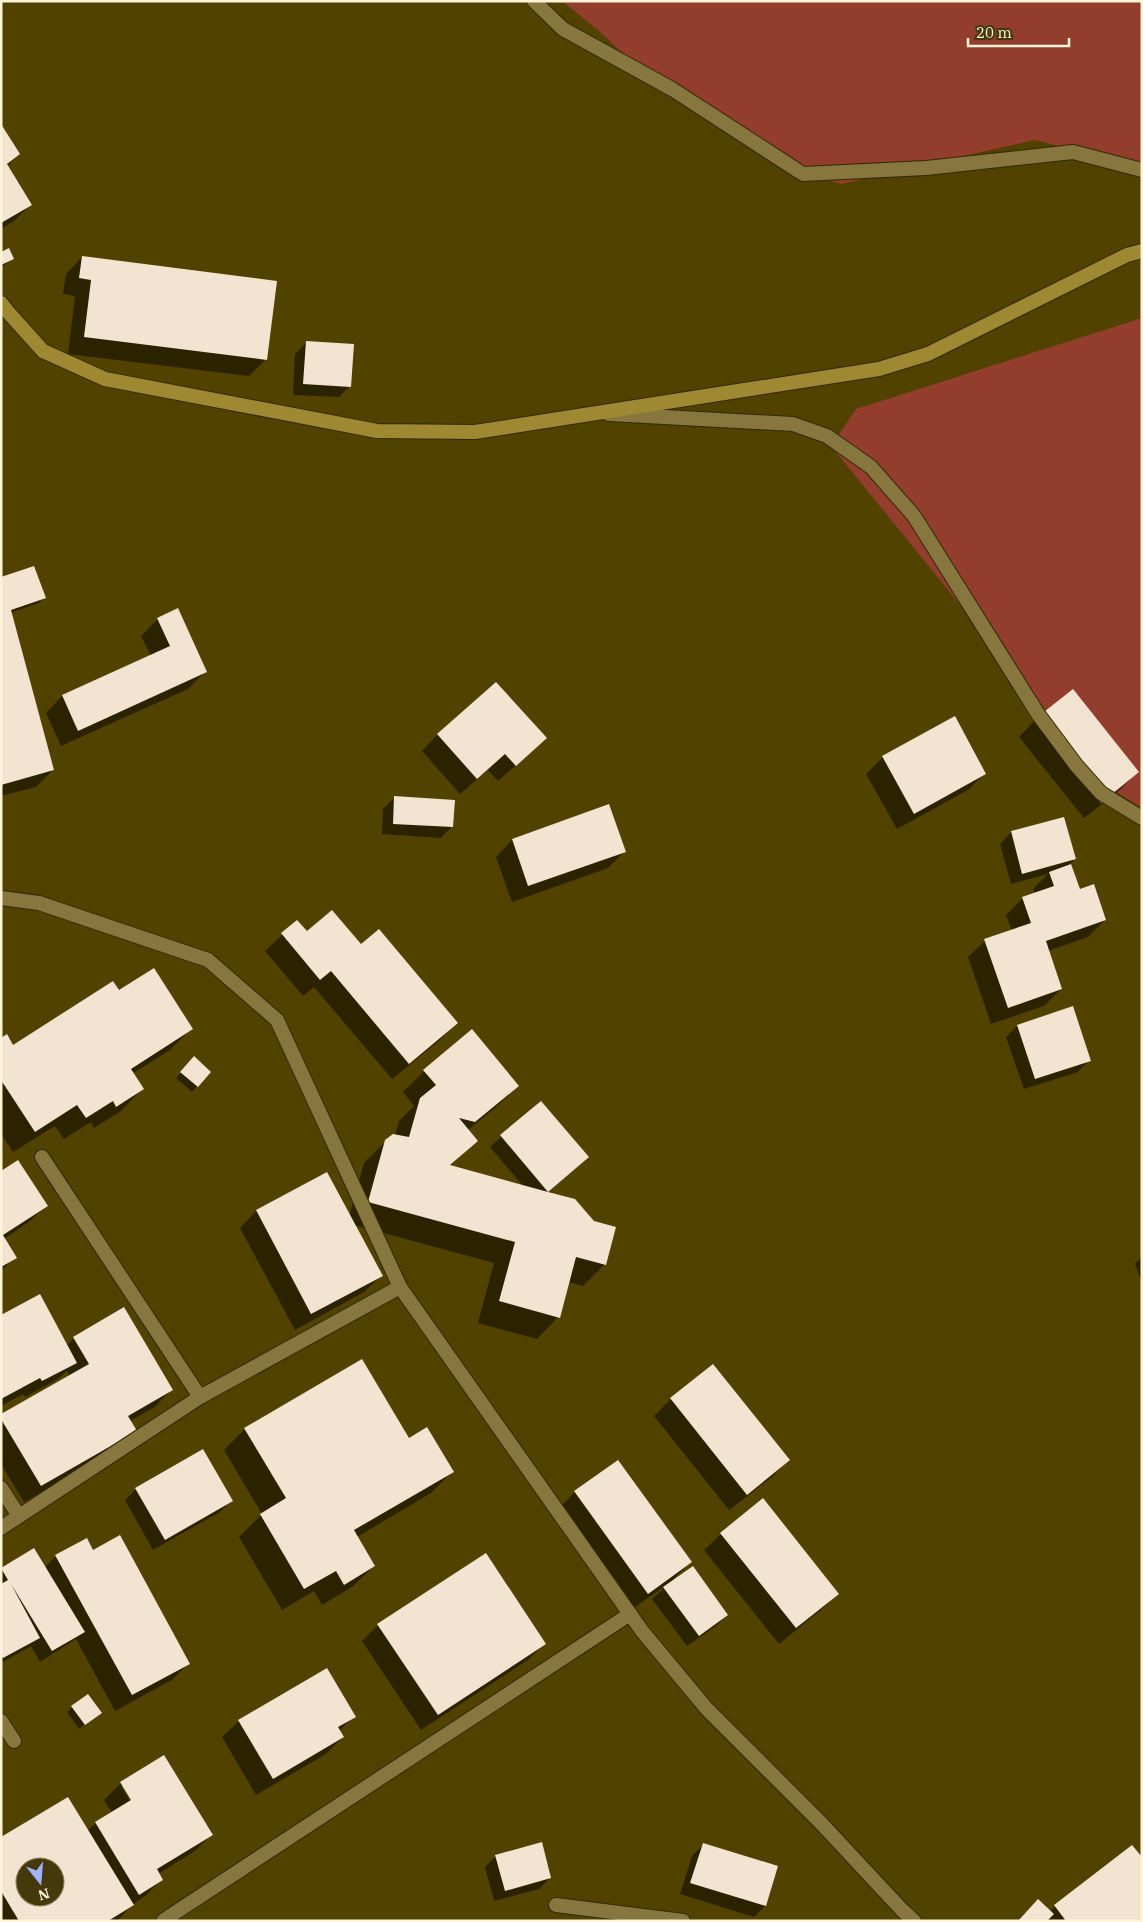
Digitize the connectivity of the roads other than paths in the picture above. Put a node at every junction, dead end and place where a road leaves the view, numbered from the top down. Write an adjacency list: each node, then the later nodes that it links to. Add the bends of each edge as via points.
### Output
1 (534, 1): 2 (street, via 563,30 672,89 803,174 926,168 1073,152)
2 (1142, 170)
3 (1142, 251): 5 (main road, via 1127,255 928,354 879,369)
4 (1, 303): 5 (main road, via 44,351 105,379 377,431 475,432)
5 (594, 414): 6 (street, via 793,424 828,436 871,467 914,516 1038,714 1076,765 1101,793)
6 (1142, 818)
7 (1, 898): 9 (street, via 39,903 208,960 277,1020)
8 (42, 1157): 10 (street)
9 (400, 1287): 10 (street); 14 (street)
10 (200, 1397): 12 (street)
11 (1, 1488): 12 (street)
12 (19, 1516): 13 (street)
13 (1, 1528)
14 (630, 1614): 18 (street, via 706,1708 820,1822); 19 (street)
15 (1, 1721): 16 (street)
16 (14, 1741)
17 (556, 1905): 20 (street)
18 (904, 1915): 21 (street)
19 (164, 1920)
20 (683, 1921)
21 (914, 1921)

